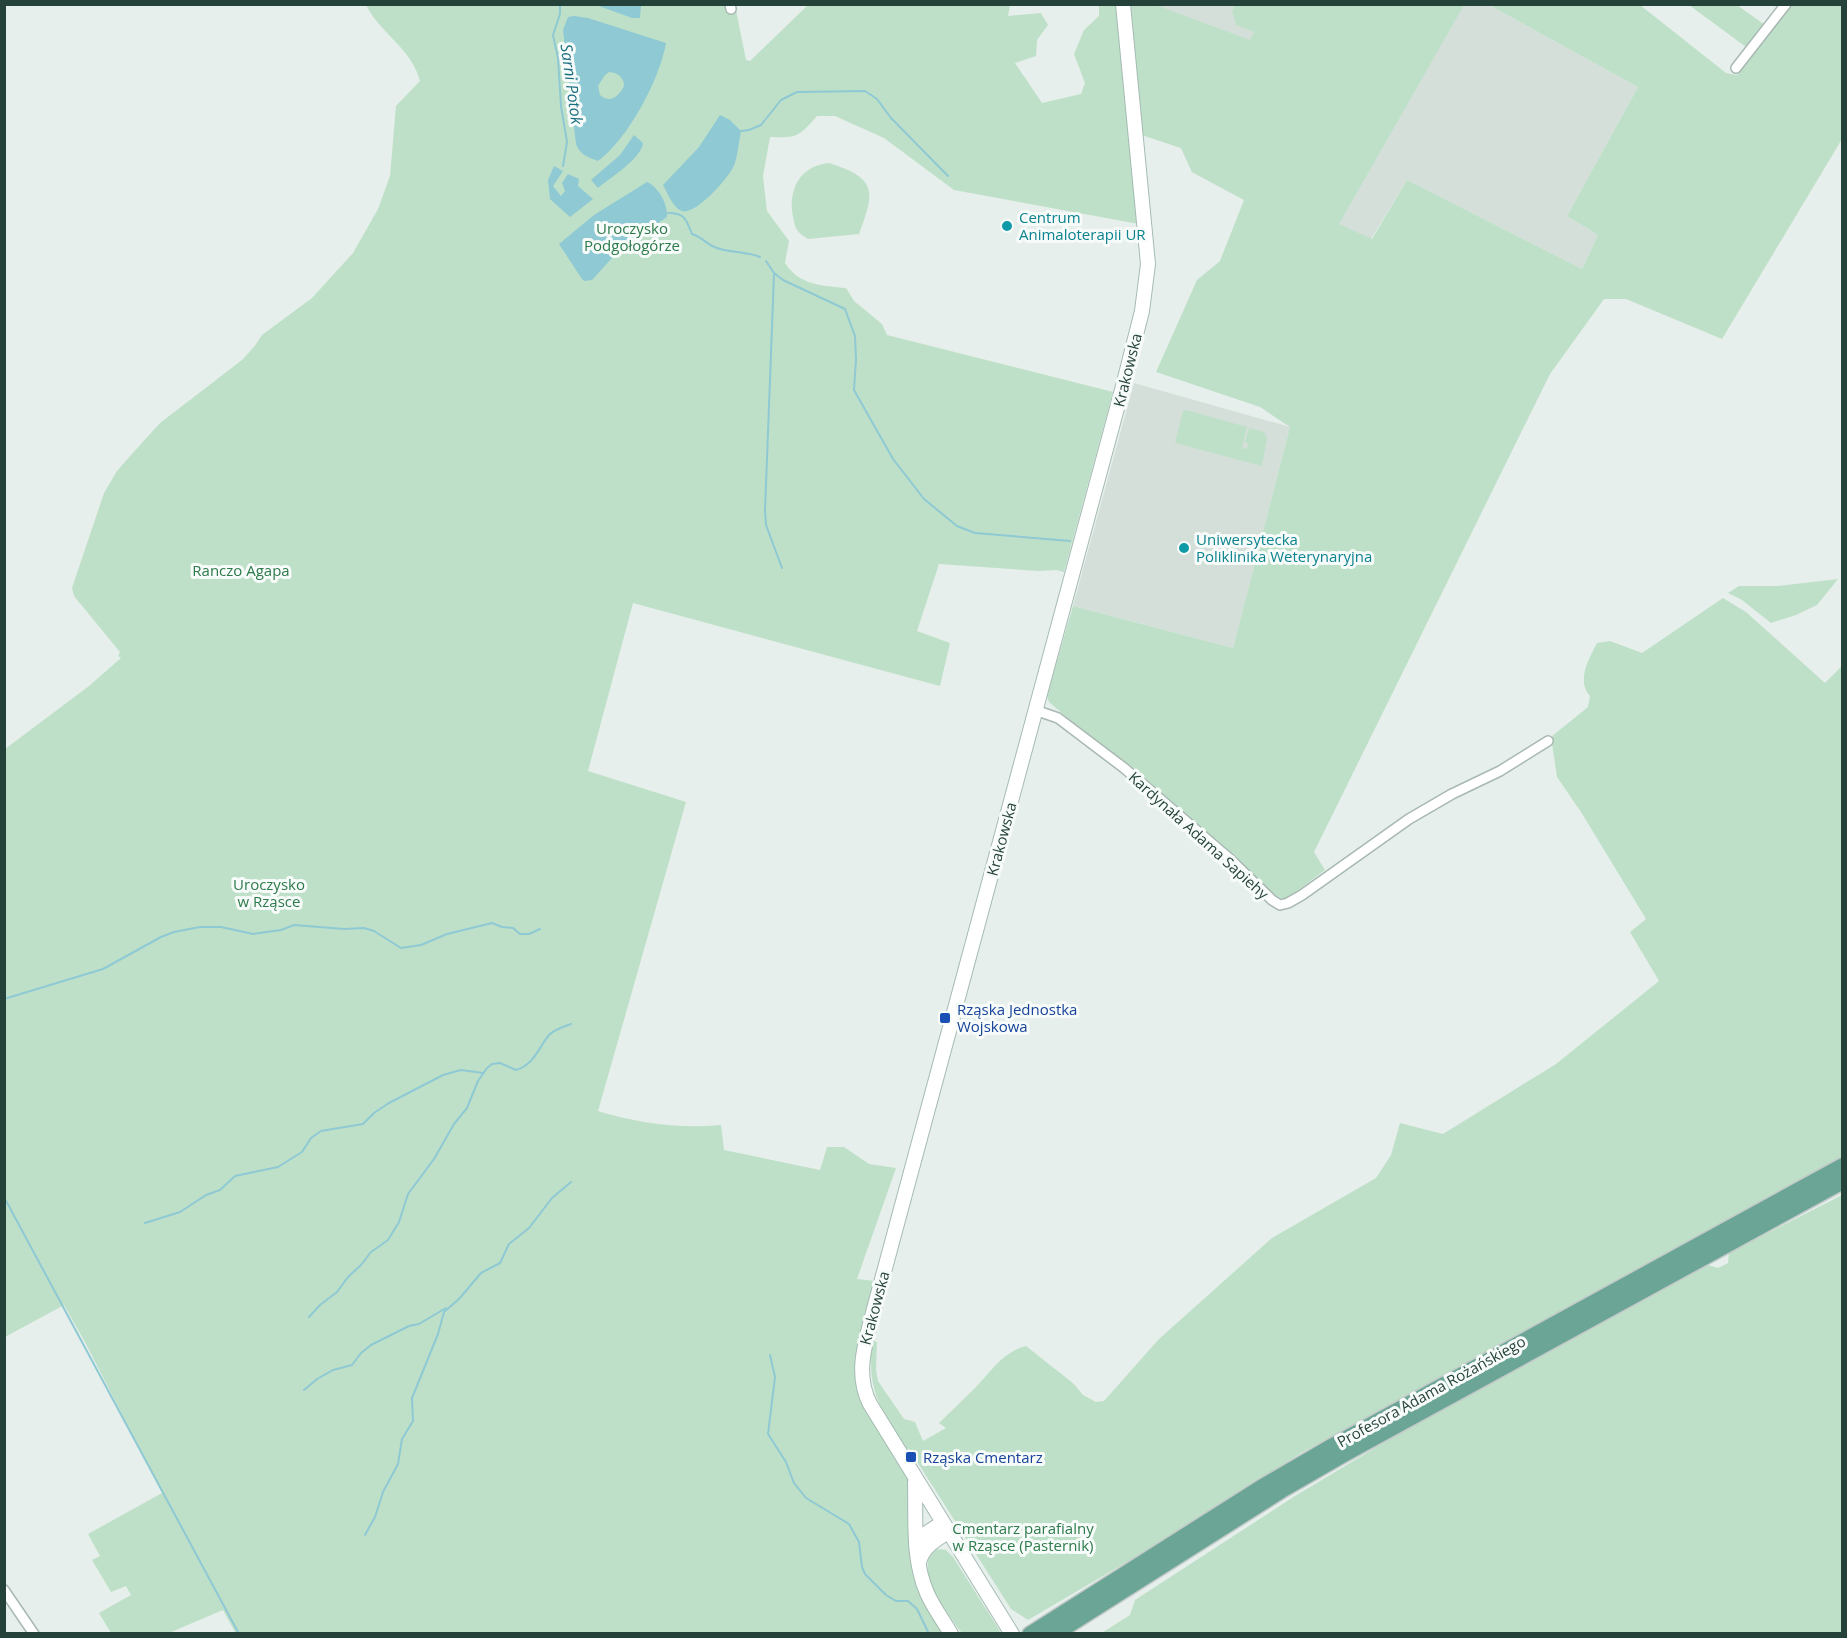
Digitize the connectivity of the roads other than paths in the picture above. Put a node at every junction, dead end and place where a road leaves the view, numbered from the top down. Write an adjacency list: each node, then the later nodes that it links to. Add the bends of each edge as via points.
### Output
1 (1123, 4): 4 (street, Krakowska, via 1148,264 1142,311 1124,386)
2 (1786, 4): 3 (street)
3 (1736, 68)
4 (1035, 710): 5 (street, Kardynała Adama Sapiehy, via 1058,718 1124,768 1282,905 1409,819); 8 (street, Krakowska, via 863,1352 864,1392)
5 (1548, 741)
6 (1842, 1166): 16 (main road, Profesora Adama Rożańskiego, via 1295,1467)
7 (1842, 1182): 17 (main road, Profesora Adama Rożańskiego, via 1342,1455)
8 (915, 1479): 9 (street, Krakowska); 10 (street)
9 (945, 1527): 10 (street, via 922,1536); 11 (street, via 921,1552); 15 (street, Krakowska)
10 (916, 1543): 11 (street)
11 (918, 1562): 14 (street, via 927,1595)
12 (4, 1590): 13 (street)
13 (34, 1634)
14 (951, 1634)
15 (1012, 1634)
16 (1030, 1634)
17 (1055, 1634)

